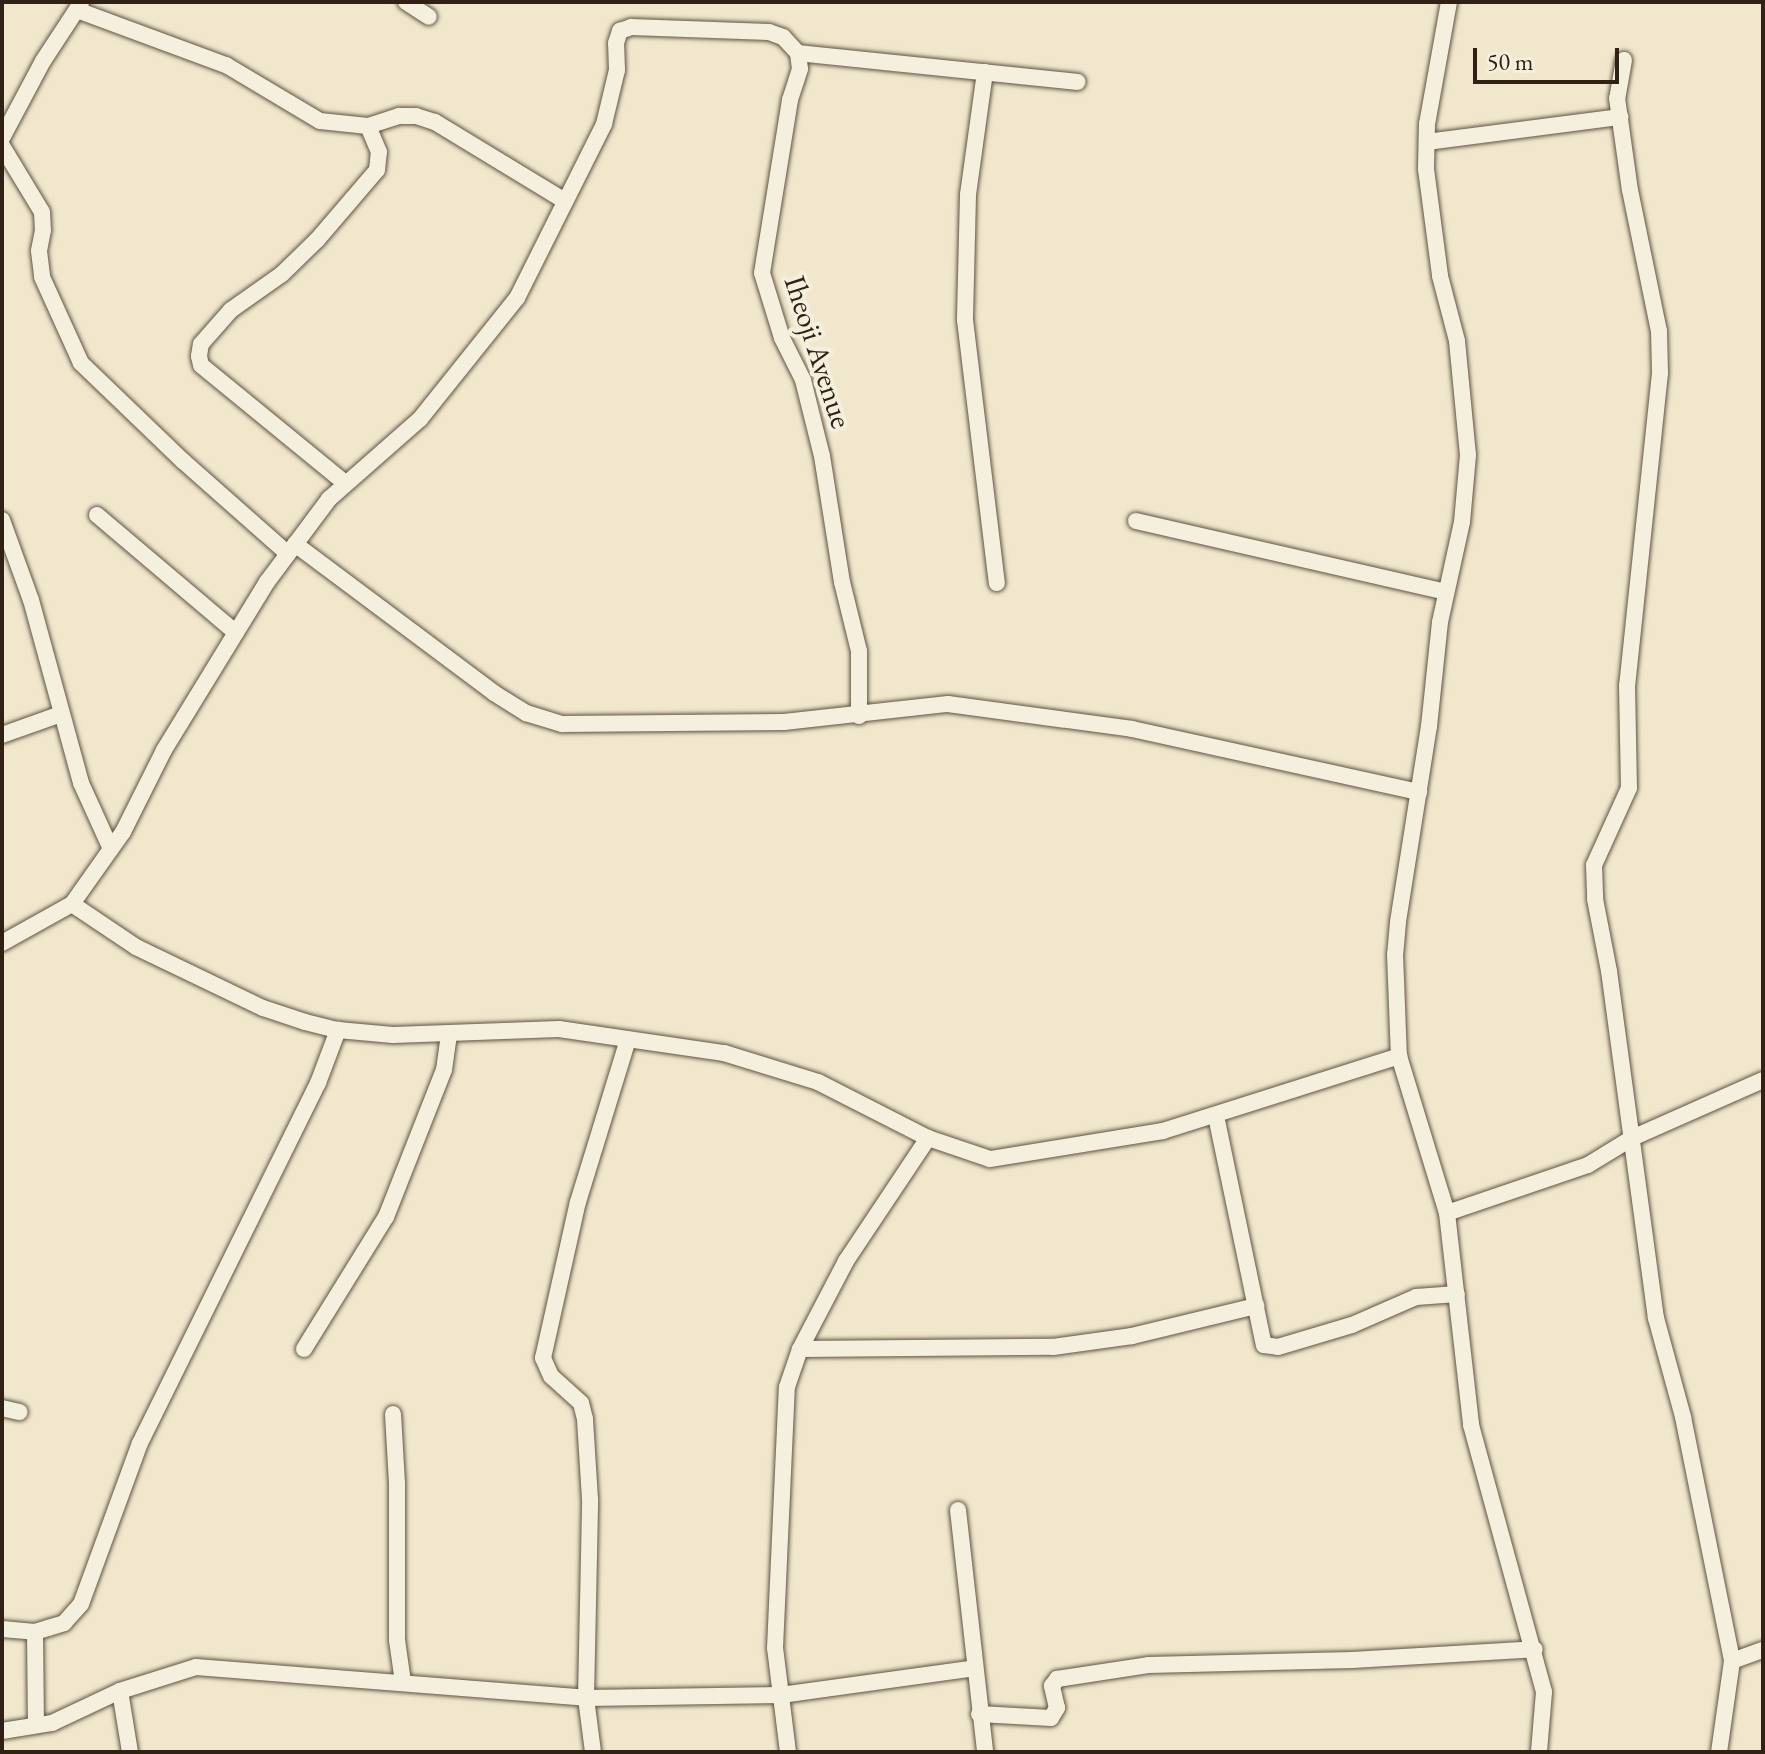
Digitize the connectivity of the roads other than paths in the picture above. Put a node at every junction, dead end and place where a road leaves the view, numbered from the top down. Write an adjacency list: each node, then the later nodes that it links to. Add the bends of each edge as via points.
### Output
1 (406, 2): 4 (street)
2 (1449, 2): 12 (street)
3 (79, 6): 10 (street, via 226,65 320,121); 11 (street)
4 (429, 17)
5 (798, 53): 7 (street); 14 (street, via 783,37 769,32 631,27 620,31 604,124); 24 (street, Iheoji Avenue, via 800,69 790,100 762,273 782,338 803,380 822,456 859,651)
6 (1624, 60): 9 (street, via 1617,98)
7 (985, 72): 8 (street); 20 (street, via 968,195 965,320)
8 (1078, 82)
9 (1620, 117): 12 (street); 37 (street, via 1659,331 1660,373 1627,685 1629,788 1594,870)
10 (368, 126): 14 (street, via 399,116 435,122); 15 (street, via 379,152 377,170 291,266 231,310 201,344 199,356 201,365)
11 (2, 138)
12 (1427, 142): 21 (street, via 1431,223 1457,341 1468,455 1462,522)
13 (2, 146): 19 (street, via 42,212 42,277 81,363 183,461)
14 (565, 201): 15 (street, via 517,298 469,361 420,419)
15 (345, 483): 19 (street)
16 (97, 515): 22 (street)
17 (2, 520): 23 (street, via 31,600)
18 (1136, 521): 21 (street)
19 (291, 549): 22 (street); 24 (street, via 494,693 526,713 562,724)
20 (997, 583)
21 (1445, 592): 26 (street)
22 (236, 633): 27 (street)
23 (61, 714): 25 (street); 27 (street, via 81,783)
24 (859, 716): 26 (street, via 948,704 1117,727)
25 (2, 735)
26 (1419, 792): 33 (street, via 1395,954)
27 (111, 849): 28 (street)
28 (72, 904): 29 (street); 30 (street, via 136,947 249,1001)
29 (2, 943)
30 (338, 1030): 31 (street); 48 (street, via 318,1083 140,1443 81,1604 64,1623)
31 (449, 1033): 32 (street, via 559,1029); 41 (street, via 444,1070 386,1217)
32 (628, 1039): 36 (street, via 724,1053 818,1082); 56 (street, via 578,1202 543,1358 551,1376 581,1403 585,1419 590,1499)
33 (1399, 1056): 35 (street); 38 (street)
34 (1763, 1080): 37 (street)
35 (1216, 1116): 36 (street, via 1163,1131 990,1159); 40 (street)
36 (928, 1138): 42 (street, via 846,1261)
37 (1632, 1138): 38 (street, via 1588,1165); 51 (street, via 1658,1329 1683,1417)
38 (1447, 1213): 39 (street)
39 (1457, 1294): 40 (street, via 1416,1297 1352,1325 1269,1348 1261,1342); 49 (street, via 1471,1425)
40 (1256, 1306): 42 (street, via 1132,1336 1053,1347)
41 (304, 1349)
42 (800, 1349): 55 (street, via 783,1420 775,1648)
43 (2, 1408): 44 (street)
44 (20, 1412)
45 (393, 1414): 53 (street, via 397,1640)
46 (958, 1510): 52 (street)
47 (2, 1629): 48 (street)
48 (35, 1632): 58 (street)
49 (1535, 1649): 57 (street, via 1148,1665 1057,1679 1052,1686 1057,1708 1051,1718); 64 (street, via 1544,1692)
50 (1763, 1650): 51 (street)
51 (1732, 1661): 65 (street)
52 (975, 1668): 55 (street); 57 (street)
53 (403, 1682): 54 (street, via 196,1667); 56 (street)
54 (120, 1691): 58 (street, via 76,1714); 60 (street)
55 (781, 1695): 56 (street); 62 (street)
56 (586, 1698): 61 (street)
57 (979, 1714): 63 (street)
58 (36, 1725): 59 (street)
59 (2, 1731)
60 (130, 1752)
61 (593, 1752)
62 (788, 1752)
63 (985, 1752)
64 (1539, 1752)
65 (1719, 1752)

